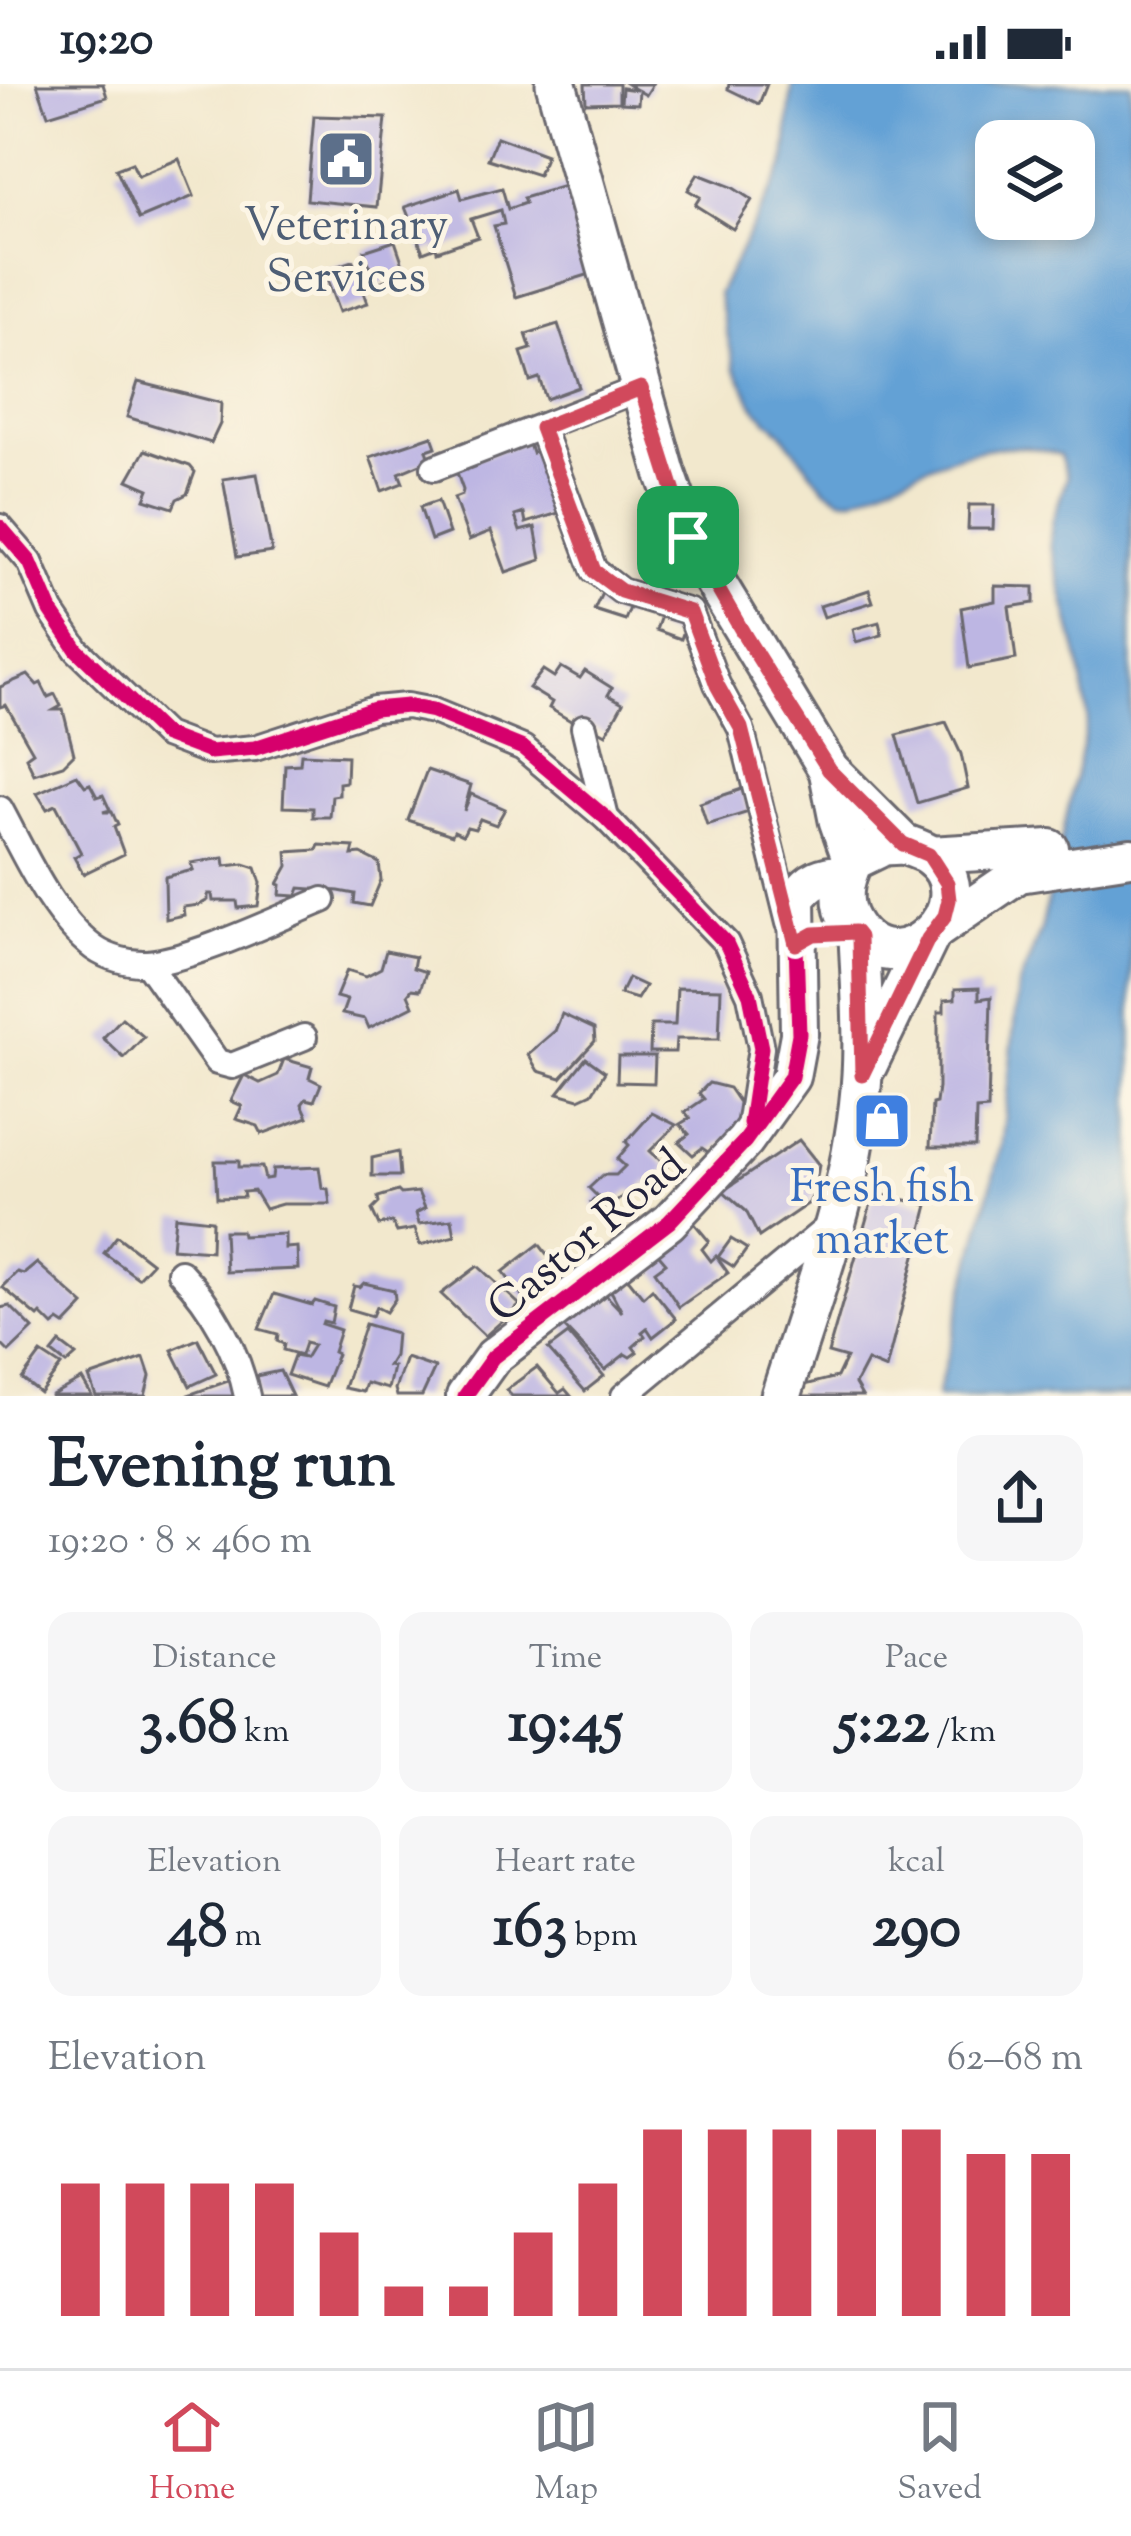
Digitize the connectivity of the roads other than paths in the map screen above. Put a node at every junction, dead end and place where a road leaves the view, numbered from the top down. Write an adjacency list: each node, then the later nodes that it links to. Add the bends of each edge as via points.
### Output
1 (556, 84): 2 (main road)
2 (641, 388): 3 (street); 7 (main road, via 688,537)
3 (541, 428): 4 (street); 18 (street, Castor Road, via 594,571 621,591 690,612 741,728)
4 (434, 468)
5 (0, 527): 9 (street, via 30,562 77,650 165,735 211,752 256,748 374,709 420,708 524,748)
6 (584, 727): 9 (street)
7 (829, 770): 11 (main road); 14 (main road)
8 (0, 809): 19 (street, via 66,920 94,948)
9 (606, 818): 22 (street, via 726,943 750,995 761,1048)
10 (1131, 838): 13 (street)
11 (916, 849): 13 (street); 14 (main road, via 884,845); 17 (main road, via 947,883 949,900)
12 (1131, 856): 13 (street)
13 (1017, 863): 17 (street)
14 (850, 867): 16 (main road, via 844,914); 18 (street, via 807,883 797,898)
15 (323, 901): 19 (street)
16 (857, 934): 17 (main road, via 897,950); 18 (street, via 814,934); 21 (main road)
17 (932, 935): 21 (main road)
18 (796, 944): 22 (street, Castor Road, via 799,1034 790,1077)
19 (147, 963): 20 (street, via 217,1062 232,1066)
20 (304, 1036)
21 (862, 1075): 23 (main road)
22 (745, 1141): 26 (street, Castor Road, via 669,1222 494,1357)
23 (835, 1221): 27 (street); 28 (main road)
24 (180, 1272): 25 (street, via 213,1316)
25 (247, 1396)
26 (464, 1396)
27 (624, 1396)
28 (781, 1396)

